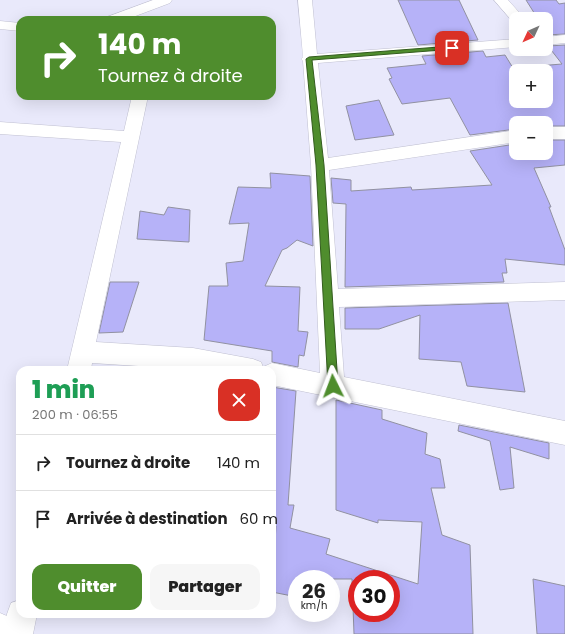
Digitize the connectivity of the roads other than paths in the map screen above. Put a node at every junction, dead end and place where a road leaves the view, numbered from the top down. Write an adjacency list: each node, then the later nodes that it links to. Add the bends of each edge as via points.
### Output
1 (305, 0): 11 (street)
2 (501, 0): 4 (street)
3 (162, 5): 5 (street)
4 (512, 12)
5 (125, 16)
6 (0, 25): 7 (street)
7 (16, 26)
8 (565, 39): 9 (street)
9 (553, 40)
10 (509, 44): 11 (street)
11 (309, 59): 18 (street)
12 (139, 100): 16 (street)
13 (0, 128): 16 (street)
14 (565, 132): 15 (street)
15 (553, 133)
16 (131, 137): 21 (street)
17 (509, 137): 18 (street)
18 (320, 165): 20 (street)
19 (565, 291): 20 (street)
20 (328, 298): 24 (street)
21 (81, 361): 22 (street, via 193,358)
22 (233, 366)
23 (276, 375): 24 (street)
24 (333, 386): 25 (street)
25 (565, 433)
26 (21, 618): 29 (street)
27 (0, 628): 28 (street)
28 (12, 634)
29 (18, 634)

